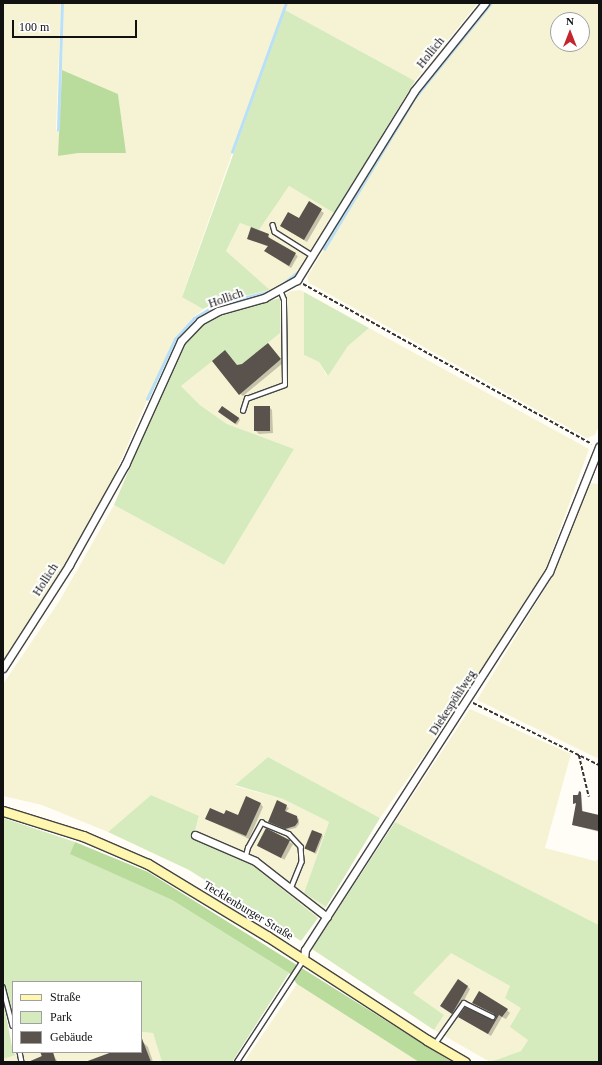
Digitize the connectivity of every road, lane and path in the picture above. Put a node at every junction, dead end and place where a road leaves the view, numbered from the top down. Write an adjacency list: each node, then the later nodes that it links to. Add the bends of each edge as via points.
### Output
1 (485, 3): 3 (street, Hollich, via 414,91)
2 (273, 225): 3 (lane, via 275,232)
3 (314, 256): 4 (street, Hollich)
4 (297, 280): 5 (street, Hollich); 7 (path)
5 (280, 290): 6 (lane, via 284,300 285,385 247,399); 8 (street, Hollich, via 264,298 218,311 200,321 181,341 121,472 69,566)
6 (243, 411)
7 (599, 447): 9 (street, Diekespöhlweg, via 549,572)
8 (3, 668)
9 (468, 700): 10 (path); 17 (street, Diekespöhlweg)
10 (578, 755): 11 (path); 12 (path)
11 (599, 765)
12 (589, 797)
13 (3, 811): 18 (main road, Tecklenburger Straße, via 83,836 148,864)
14 (196, 836): 15 (street)
15 (246, 856): 16 (street); 16 (lane, via 262,823 289,834 301,847 302,862)
16 (292, 887): 17 (street)
17 (327, 917): 18 (street, Diekespöhlweg, via 305,950)
18 (304, 959): 22 (main road, Tecklenburger Straße); 23 (lane)
19 (3, 987): 21 (lane)
20 (493, 1017): 22 (lane, via 464,1003)
21 (12, 1022)
22 (434, 1045): 24 (main road, Tecklenburger Straße)
23 (237, 1062)
24 (465, 1062)

